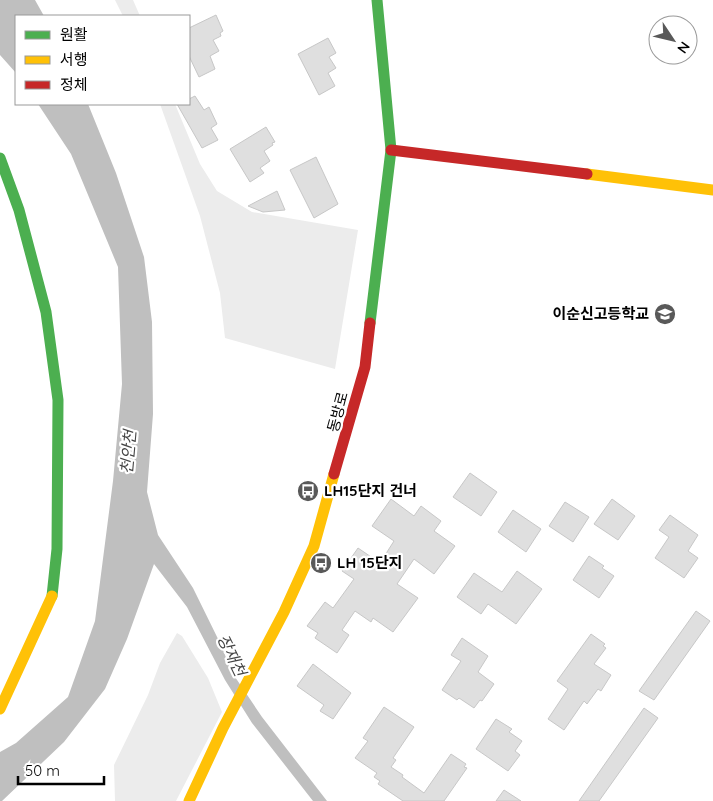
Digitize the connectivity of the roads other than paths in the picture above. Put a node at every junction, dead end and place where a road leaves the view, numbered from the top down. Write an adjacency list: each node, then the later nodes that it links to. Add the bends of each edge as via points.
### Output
1 (377, 0): 2 (street, 동방로)
2 (391, 150): 4 (street); 6 (street, 동방로, via 366,368 314,546)
3 (0, 158): 5 (street, via 19,210 46,312 58,400 53,594)
4 (713, 190)
5 (0, 709)
6 (190, 801)

